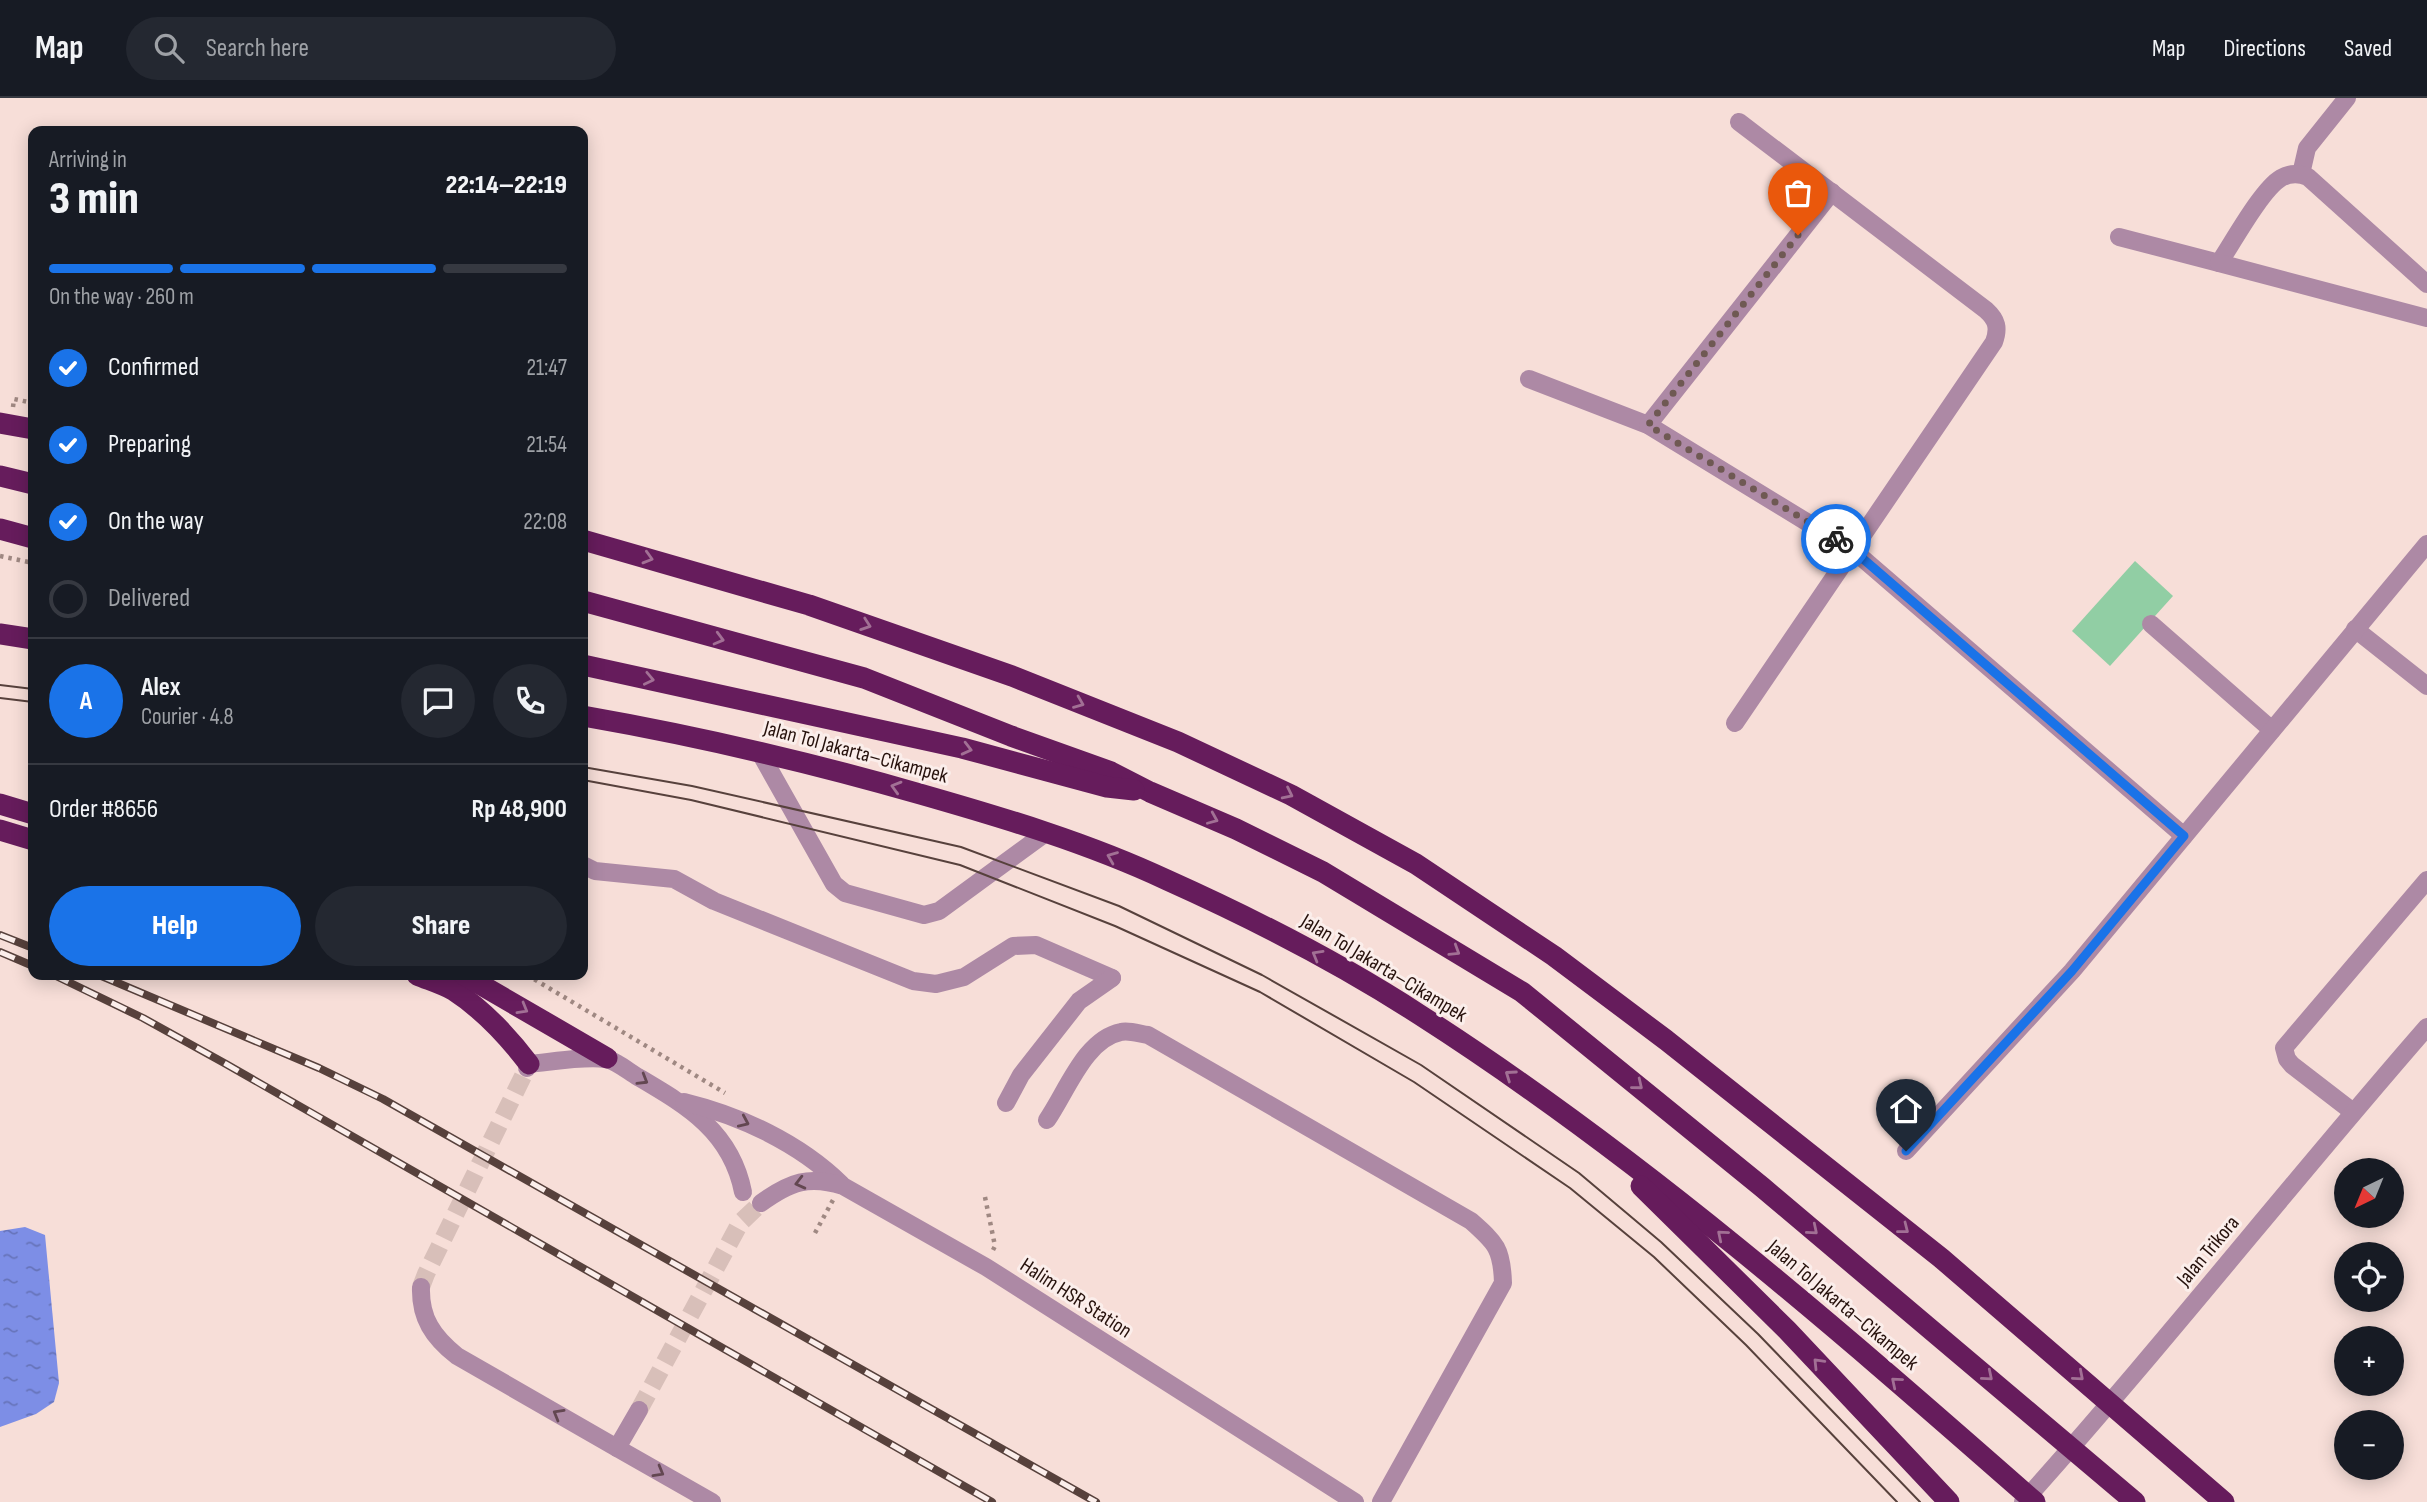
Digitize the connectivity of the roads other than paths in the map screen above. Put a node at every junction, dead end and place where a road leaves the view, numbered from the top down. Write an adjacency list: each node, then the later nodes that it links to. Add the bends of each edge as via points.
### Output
1 (2347, 98): 3 (street, via 2307,148)
2 (1739, 122): 4 (street)
3 (2301, 174): 6 (street, via 2288,175 2274,184); 7 (street)
4 (1832, 192): 11 (street); 19 (street, via 1986,310 1998,328 1994,342)
5 (2119, 237): 6 (street)
6 (2219, 263): 8 (street)
7 (2427, 284)
8 (2427, 318)
9 (1529, 379): 11 (street)
10 (0, 424): 12 (highway)
11 (1648, 425): 19 (street)
12 (28, 428)
13 (0, 476): 14 (highway)
14 (28, 483)
15 (0, 529): 16 (highway)
16 (28, 537)
17 (588, 541): 64 (highway, one-way to 64, via 809,605 1012,676 1191,748 1291,795 1416,864 1554,956 1666,1040 1941,1258)
18 (2427, 544): 22 (street)
19 (1854, 551): 28 (street); 36 (street)
20 (588, 602): 31 (highway, Jalan Tol Jakarta–Cikampek, one-way to 31, via 864,678 1111,772)
21 (2151, 624): 29 (street)
22 (2355, 629): 26 (street); 29 (street)
23 (0, 634): 24 (highway)
24 (28, 638)
25 (588, 666): 31 (highway, Jalan Tol Jakarta–Cikampek, one-way to 31, via 962,748 1107,787)
26 (2427, 686)
27 (588, 717): 30 (highway, Jalan Tol Jakarta–Cikampek)
28 (1735, 723)
29 (2272, 730): 36 (street)
30 (760, 751): 35 (highway, Jalan Tol Jakarta–Cikampek, one-way to 30); 35 (street, via 834,884 845,893 924,915 939,911)
31 (1150, 792): 63 (highway, Jalan Tol Jakarta–Cikampek, one-way to 63, via 1323,872 1522,992 1762,1187)
32 (0, 804): 33 (highway)
33 (28, 812)
34 (0, 830): 37 (highway)
35 (1047, 832): 48 (highway, Jalan Tol Jakarta–Cikampek, one-way to 35, via 1418,1013 1311,951 1164,878)
36 (2184, 836): 50 (street, via 2072,971)
37 (28, 838)
38 (588, 867): 46 (street, via 674,879 714,901 913,981 936,984 964,977 1013,946 1035,945 1112,978 1079,1002 1021,1075)
39 (2427, 880): 47 (street, via 2284,1048 2292,1065)
40 (430, 980): 44 (highway, via 452,989 488,1016)
41 (473, 980): 43 (highway, one-way to 43)
42 (2427, 1027): 47 (street, Jalan Trikora)
43 (607, 1058): 44 (street); 45 (street, one-way to 45)
44 (528, 1066)
45 (679, 1101): 51 (street, one-way to 51, via 758,1128 812,1159); 52 (street, via 730,1151)
46 (1006, 1102)
47 (2353, 1112): 61 (street, Jalan Trikora)
48 (1566, 1114): 60 (highway, one-way to 48, via 1787,1330); 62 (highway, Jalan Tol Jakarta–Cikampek, one-way to 48, via 1707,1222)
49 (1047, 1120): 59 (street, via 1087,1054 1102,1038 1123,1031 1148,1035 1471,1221 1491,1238 1503,1260 1503,1283)
50 (1906, 1151)
51 (844, 1186): 53 (street, Halim HSR Station, one-way to 53, via 809,1180); 58 (street, Halim HSR Station, via 986,1267)
52 (743, 1192)
53 (761, 1202)
54 (421, 1287): 56 (street, one-way to 54, via 443,1345 425,1320)
55 (639, 1410): 56 (street)
56 (617, 1448): 57 (street, one-way to 57)
57 (712, 1502)
58 (1355, 1502)
59 (1381, 1502)
60 (1949, 1502)
61 (2023, 1502)
62 (2035, 1502)
63 (2135, 1502)
64 (2224, 1502)

